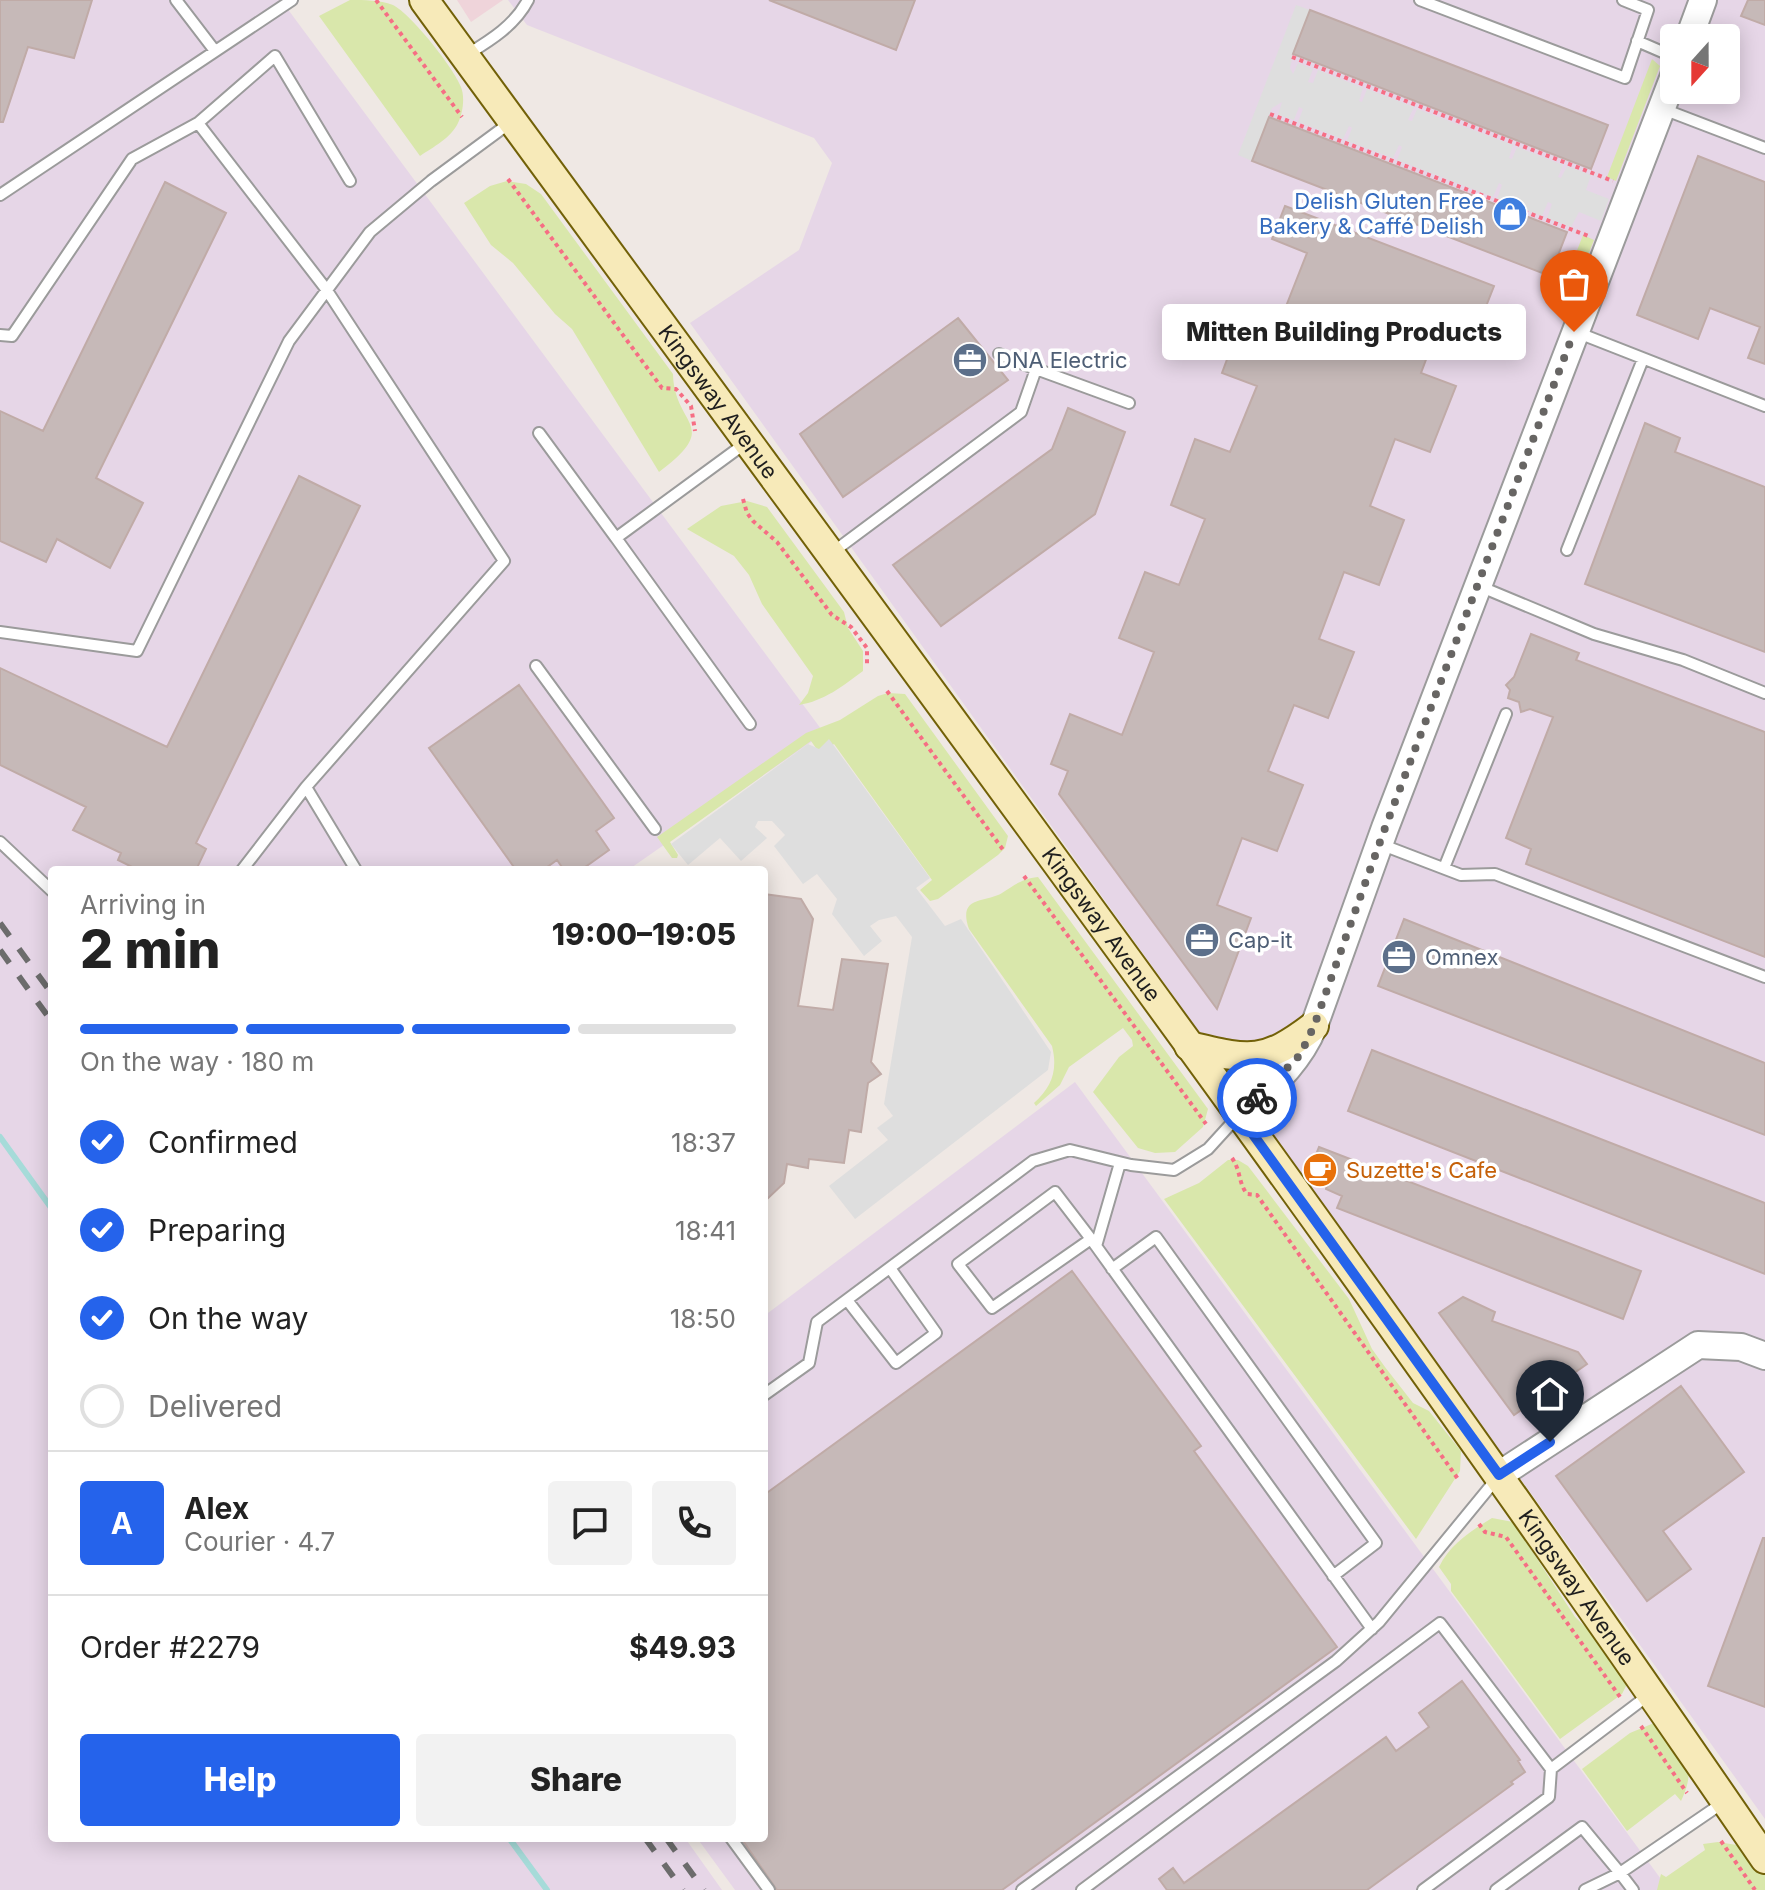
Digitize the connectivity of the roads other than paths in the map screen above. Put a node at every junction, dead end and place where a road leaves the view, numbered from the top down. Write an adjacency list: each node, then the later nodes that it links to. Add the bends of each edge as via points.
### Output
1 (176, 0): 10 (lane)
2 (424, 0): 12 (main road, Kingsway Avenue)
3 (528, 0): 12 (lane, via 492,40)
4 (1420, 0): 9 (lane, via 1625,78)
5 (1623, 0): 9 (lane, via 1648,10)
6 (1703, 0): 8 (street)
7 (290, 1): 10 (lane)
8 (1694, 24)
9 (1637, 41): 11 (lane)
10 (215, 51): 19 (lane)
11 (1660, 51)
12 (465, 56): 15 (main road, Kingsway Avenue)
13 (1663, 104): 14 (street)
14 (1661, 109): 17 (lane); 21 (street)
15 (513, 121): 20 (lane, via 370,232); 29 (main road, Kingsway Avenue)
16 (198, 123): 18 (lane, via 275,56); 20 (lane); 22 (lane, via 132,159 12,336)
17 (1765, 148)
18 (350, 181)
19 (0, 195)
20 (326, 289): 34 (lane, via 289,341 137,651); 39 (lane, via 504,561)
21 (1574, 332): 24 (lane); 33 (street)
22 (0, 335)
23 (999, 354): 25 (lane)
24 (1643, 359): 27 (lane); 31 (lane)
25 (1036, 369): 26 (lane); 32 (lane, via 1021,412)
26 (1129, 403)
27 (1765, 406)
28 (539, 433): 30 (lane)
29 (748, 441): 30 (lane); 32 (main road, Kingsway Avenue)
30 (616, 538): 38 (lane)
31 (1567, 550)
32 (831, 553): 49 (main road, Kingsway Avenue)
33 (1479, 586): 36 (lane, via 1594,634 1683,660); 42 (street)
34 (0, 632)
35 (536, 666): 40 (lane)
36 (1765, 693)
37 (1506, 714): 45 (lane)
38 (750, 724)
39 (306, 787): 43 (lane); 44 (lane)
40 (655, 829)
41 (0, 842): 46 (lane)
42 (1380, 844): 45 (lane); 48 (street)
43 (245, 866)
44 (354, 866)
45 (1444, 868): 47 (lane, via 1461,875 1495,874)
46 (48, 887)
47 (1765, 977)
48 (1314, 1026): 49 (main road, via 1268,1055 1221,1054); 50 (street, via 1293,1064)
49 (1189, 1046): 50 (main road, Kingsway Avenue)
50 (1239, 1115): 51 (lane, via 1208,1149 1174,1170); 58 (main road, Kingsway Avenue)
51 (1120, 1163): 52 (lane); 53 (lane, via 1070,1150 1033,1161)
52 (1094, 1243): 52 (lane, via 1055,1192 958,1264 992,1308); 54 (lane)
53 (890, 1268): 55 (lane); 55 (lane, via 936,1333 906,1356 896,1363)
54 (1112, 1269): 59 (lane); 59 (lane, via 1156,1237 1358,1517 1376,1543)
55 (847, 1300): 57 (lane, via 817,1322 809,1363)
56 (1765, 1356): 58 (street, via 1741,1347 1698,1345)
57 (768, 1392)
58 (1499, 1475): 60 (lane); 61 (main road, Kingsway Avenue)
59 (1333, 1576): 60 (lane)
60 (1372, 1629): 68 (lane, via 1336,1661)
61 (1651, 1693): 62 (lane); 63 (main road, Kingsway Avenue)
62 (1551, 1769): 69 (lane, via 1440,1623); 70 (lane, via 1549,1797)
63 (1725, 1801): 65 (main road, Kingsway Avenue); 66 (lane)
64 (734, 1842): 67 (lane)
65 (1765, 1859)
66 (1620, 1873): 71 (lane, via 1582,1827); 72 (lane); 73 (lane)
67 (769, 1890)
68 (1022, 1890)
69 (1082, 1890)
70 (1423, 1890)
71 (1496, 1890)
72 (1585, 1890)
73 (1633, 1890)

